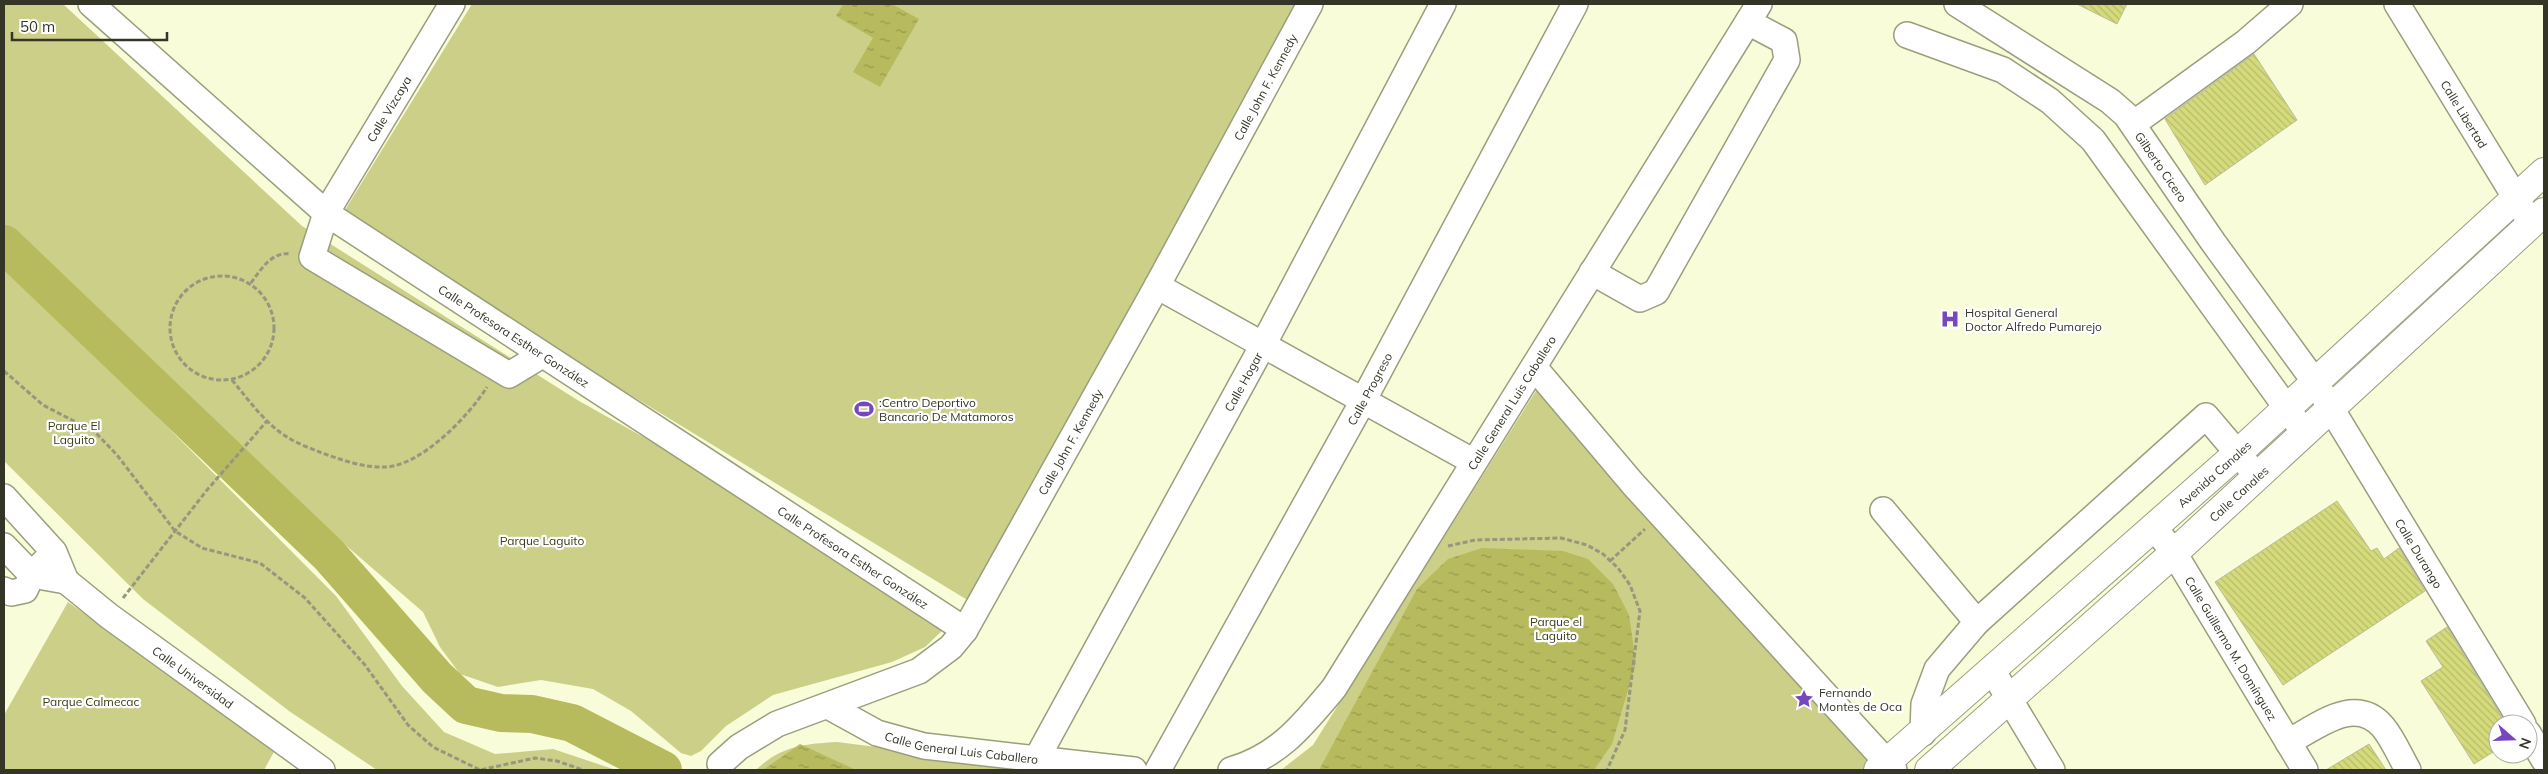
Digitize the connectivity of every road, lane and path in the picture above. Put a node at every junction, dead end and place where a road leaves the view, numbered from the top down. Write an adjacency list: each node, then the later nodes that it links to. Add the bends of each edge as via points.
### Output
1 (91, 4): 14 (street, Calle Profesora Esther González)
2 (452, 4): 14 (street, Calle Vizcaya)
3 (1310, 4): 19 (street, Calle John F. Kennedy)
4 (1443, 4): 20 (street, Calle Hogar)
5 (1575, 4): 27 (street, Calle Progreso)
6 (1957, 4): 11 (street, Gilberto Cicero, via 2110,101)
7 (2290, 4): 11 (street, via 2246,42)
8 (2397, 4): 13 (street, Calle Libertad)
9 (1754, 13): 17 (street, Calle General Luis Caballero); 17 (street, via 1784,41 1786,60 1656,292 1640,299)
10 (1907, 35): 28 (street, via 2003,70 2050,100 2093,140)
11 (2134, 124): 26 (street, Gilberto Cicero, via 2213,242)
12 (2544, 172): 13 (main road, Avenida Canales)
13 (2514, 198): 15 (street, Calle Libertad); 26 (main road, Avenida Canales)
14 (326, 213): 16 (street, Calle Vizcaya); 21 (street, Calle Profesora Esther González)
15 (2538, 218): 29 (main road, Calle Canales)
16 (312, 257): 18 (path, via 284,253 265,263); 23 (street)
17 (1592, 272): 22 (street, Calle General Luis Caballero)
18 (251, 283): 25 (path, via 265,298 274,317 274,338 266,357 251,372); 25 (path, via 232,276 211,276 192,284 177,298 169,318 170,338 178,358 192,372 211,380)
19 (1157, 286): 20 (street); 50 (street, Calle John F. Kennedy)
20 (1263, 345): 27 (street); 57 (street, Calle Hogar)
21 (542, 355): 23 (street, via 509,375); 50 (street, Calle Profesora Esther González)
22 (1534, 367): 33 (street, Calle General Luis Caballero); 37 (street)
23 (499, 369): 30 (path, via 478,402 448,432 412,460 386,468 345,462 285,436)
24 (4, 371): 39 (path, via 43,405 95,432 117,455)
25 (232, 380): 30 (path)
26 (2315, 382): 28 (main road, Avenida Canales); 29 (street, Calle Durango)
27 (1363, 400): 33 (street); 63 (street, Calle Progreso)
28 (2287, 407): 31 (street); 32 (main road, Avenida Canales)
29 (2331, 408): 31 (main road, Calle Canales); 54 (street, Calle Durango)
30 (267, 421): 39 (path)
31 (2304, 432): 34 (main road, Calle Canales)
32 (2238, 453): 34 (street); 38 (main road, Avenida Canales); 49 (street, via 2206,416)
33 (1474, 462): 41 (street, Calle General Luis Caballero)
34 (2257, 476): 43 (main road, Calle Canales)
35 (4, 496): 42 (street, Calle Universidad)
36 (1883, 510): 49 (street)
37 (1661, 514): 44 (path); 59 (street)
38 (2154, 527): 43 (street, Calle Guillermo M. Domínguez); 51 (main road, Avenida Canales)
39 (175, 531): 48 (path); 61 (path, via 202,548 260,563 305,598 365,665 408,725 433,747 480,770 535,758)
40 (4, 546): 45 (street)
41 (1420, 549): 44 (path, via 1475,540 1562,538 1587,545); 64 (street, Calle General Luis Caballero, via 1334,688 1297,733 1273,751)
42 (54, 552): 45 (street); 46 (street, Calle Universidad)
43 (2174, 554): 52 (main road, Calle Canales); 56 (street, Calle Guillermo M. Domínguez)
44 (1610, 560): 65 (path, via 1630,585 1640,612 1625,730)
45 (32, 575): 46 (street, Calle Universidad); 47 (street, via 25,590)
46 (66, 581): 48 (street, Calle Universidad)
47 (4, 590)
48 (109, 616): 60 (street, Calle Universidad)
49 (1977, 622): 55 (street, via 1937,669 1924,704)
50 (965, 630): 53 (street, Calle John F. Kennedy, via 951,647 919,671)
51 (1992, 670): 52 (street); 55 (main road, Avenida Canales)
52 (2010, 700): 66 (main road, Calle Canales); 67 (street)
53 (828, 706): 57 (street, Calle General Luis Caballero, via 894,739 924,746); 58 (street, Calle John F. Kennedy, via 778,724 739,747)
54 (2517, 714)
55 (1923, 732): 59 (main road, Avenida Canales)
56 (2288, 742): 68 (street, Calle Guillermo M. Domínguez); 69 (street, via 2348,711 2365,713 2382,726)
57 (1038, 758): 62 (street, Calle General Luis Caballero)
58 (720, 764)
59 (1887, 767)
60 (322, 770)
61 (583, 770)
62 (1134, 770)
63 (1158, 770)
64 (1231, 770)
65 (1607, 770)
66 (1929, 770)
67 (2052, 770)
68 (2304, 770)
69 (2408, 770)

